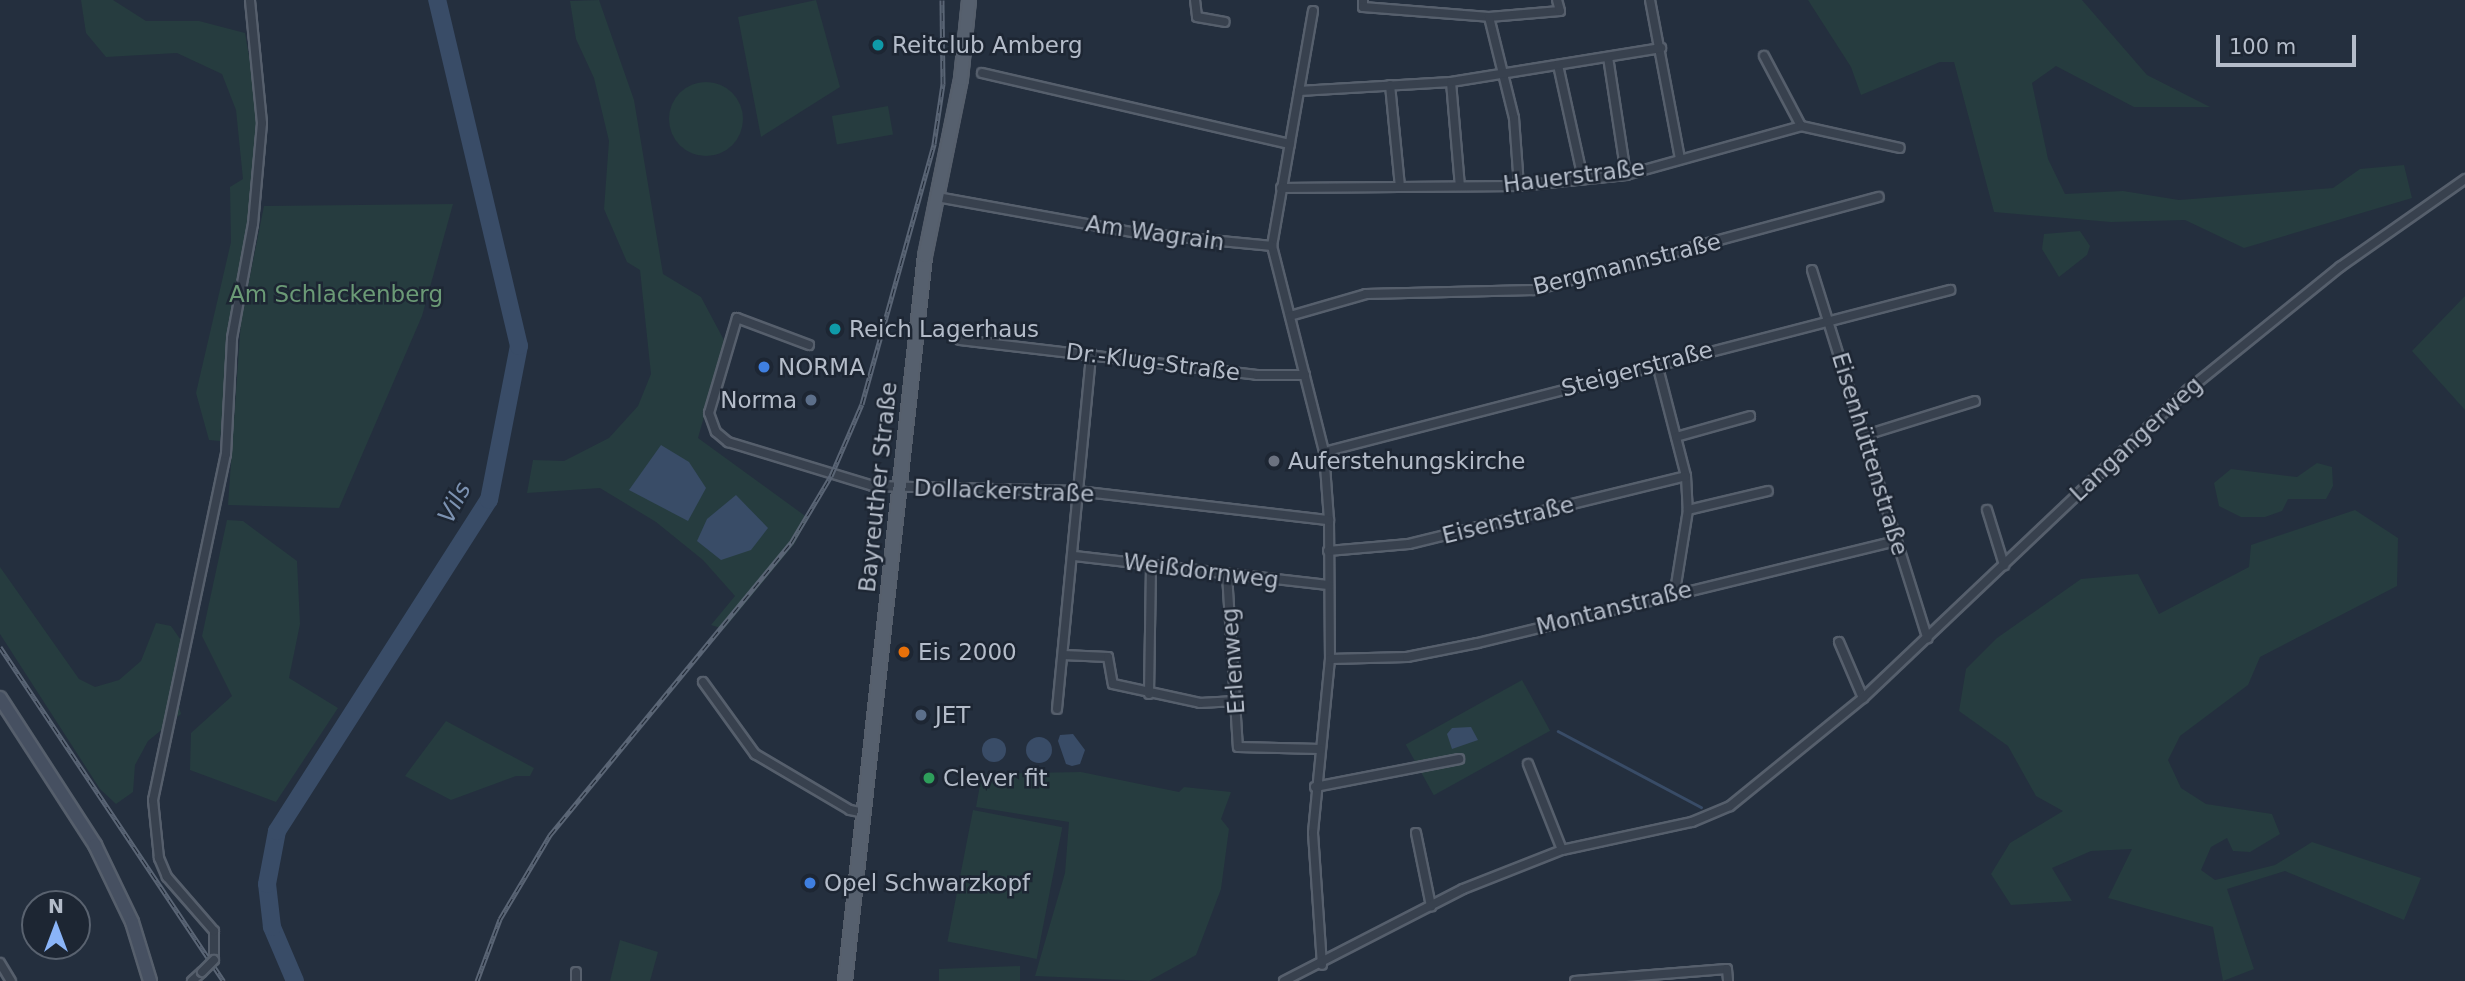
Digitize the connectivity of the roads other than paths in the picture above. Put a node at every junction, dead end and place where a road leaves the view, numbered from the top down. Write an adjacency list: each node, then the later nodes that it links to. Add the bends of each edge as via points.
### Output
1 (250, 0): 84 (street, bridge, via 262,123 253,224 232,338 226,454 153,800 159,858 167,877 214,931 214,960)
2 (969, 0): 30 (main road, Bayreuther Straße, via 961,79)
3 (1195, 0): 9 (street, via 1198,17)
4 (1363, 0): 8 (street, via 1363,7)
5 (1557, 0): 8 (street, via 1560,11)
6 (1650, 0): 10 (street)
7 (1312, 11): 18 (street)
8 (1489, 17): 15 (street)
9 (1225, 22)
10 (1661, 48): 12 (street); 22 (street)
11 (1764, 56): 19 (street)
12 (1608, 57): 13 (street); 23 (street)
13 (1558, 65): 15 (street); 24 (street)
14 (982, 73): 20 (street)
15 (1504, 74): 16 (street); 27 (street, via 1514,118)
16 (1451, 82): 17 (street); 26 (street)
17 (1390, 85): 18 (street); 28 (street)
18 (1299, 91): 20 (street)
19 (1801, 126): 21 (street, Hauerstraße); 22 (street, Hauerstraße)
20 (1290, 144): 29 (street)
21 (1900, 148)
22 (1680, 159): 23 (street, Hauerstraße)
23 (1626, 175): 24 (street, Hauerstraße)
24 (1583, 179): 27 (street, Hauerstraße)
25 (2465, 179): 58 (street, Langangerweg, via 2274,318 2178,399)
26 (1460, 186): 27 (street, Hauerstraße); 28 (street, Hauerstraße)
27 (1519, 186)
28 (1400, 187): 29 (street, Hauerstraße)
29 (1281, 188): 32 (street)
30 (937, 197): 32 (street, Am Wagrain, via 1138,233); 48 (main road, Bayreuther Straße)
31 (1879, 197): 35 (street, Bergmannstraße, via 1534,290 1366,294)
32 (1272, 246): 35 (street)
33 (1812, 270): 36 (street, Eisenhüttenstraße)
34 (1950, 290): 36 (street, Steigerstraße)
35 (1290, 316): 41 (street)
36 (1827, 319): 40 (street, Steigerstraße); 44 (street, Eisenhüttenstraße)
37 (960, 340): 39 (street, Dr.-Klug-Straße)
38 (809, 345): 48 (street, Dollackerstraße, via 737,318 712,398 712,425 728,442 831,476)
39 (1091, 354): 41 (street, Dr.-Klug-Straße, via 1257,375); 49 (street)
40 (1657, 364): 45 (street); 46 (street, Steigerstraße)
41 (1305, 375): 46 (street)
42 (1975, 401): 44 (street)
43 (1750, 416): 45 (street)
44 (1866, 435): 54 (street, Eisenhüttenstraße)
45 (1676, 437): 47 (street)
46 (1324, 452): 53 (street)
47 (1686, 476): 51 (street); 55 (street, Eisenstraße, via 1409,544)
48 (897, 487): 49 (street, Dollackerstraße); 76 (main road, Bayreuther Straße)
49 (1077, 491): 53 (street, Dollackerstraße); 56 (street)
50 (1768, 491): 51 (street)
51 (1688, 510): 61 (street)
52 (1987, 510): 58 (street)
53 (1329, 520): 55 (street)
54 (1896, 541): 61 (street, Montanstraße, via 1804,567); 62 (street, Eisenhüttenstraße)
55 (1328, 551): 60 (street)
56 (1074, 556): 57 (street, Weißdornweg); 64 (street)
57 (1151, 565): 59 (street, Weißdornweg); 67 (street)
58 (2004, 565): 62 (street, Langangerweg)
59 (1227, 574): 60 (street, Weißdornweg); 70 (street, Erlenweg)
60 (1328, 585): 65 (street)
61 (1675, 592): 65 (street, Montanstraße, via 1407,657)
62 (1927, 638): 69 (street, Langangerweg)
63 (1839, 642): 69 (street)
64 (1063, 655): 67 (street, via 1108,657 1113,684); 71 (street)
65 (1330, 659): 72 (street)
66 (703, 682): 76 (street, via 755,754 850,810)
67 (1149, 694): 70 (street, via 1200,703)
68 (0, 698): 83 (main road, via 96,845 132,922)
69 (1863, 698): 78 (street, Langangerweg, via 1730,806 1692,822)
70 (1236, 701): 72 (street, Erlenweg, via 1238,747)
71 (1057, 709)
72 (1320, 749): 75 (street)
73 (1459, 759): 75 (street)
74 (1528, 764): 78 (street)
75 (1315, 787): 81 (street, via 1313,864)
76 (864, 813): 85 (main road, Bayreuther Straße)
77 (1416, 833): 79 (street)
78 (1562, 850): 79 (street, Langangerweg)
79 (1431, 906): 81 (street, Langangerweg)
80 (0, 962): 82 (street)
81 (1322, 965): 86 (street, Langangerweg)
82 (11, 981)
83 (150, 981)
84 (192, 981)
85 (845, 981)
86 (1284, 981)
87 (1575, 981): 88 (street, via 1727,969)
88 (1728, 981)

